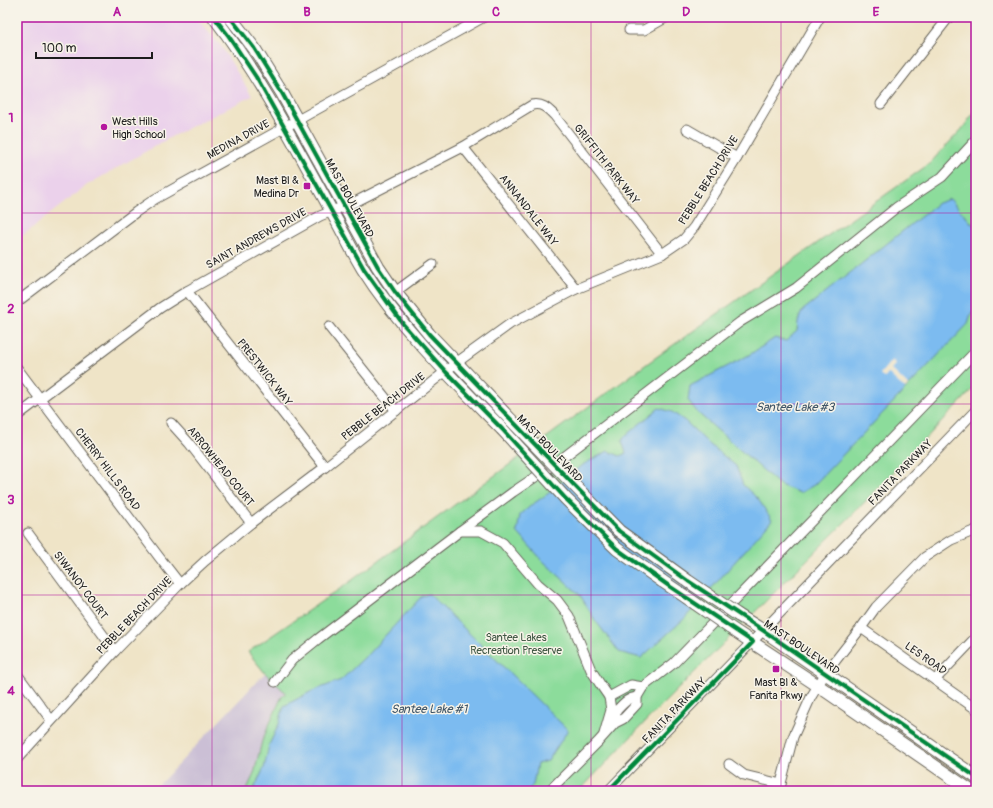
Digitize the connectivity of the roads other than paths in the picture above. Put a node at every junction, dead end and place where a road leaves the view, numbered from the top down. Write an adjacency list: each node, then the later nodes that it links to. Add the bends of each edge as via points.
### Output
1 (214, 17): 11 (main road, MAST BOULEVARD, via 256,77)
2 (230, 17): 10 (main road, MAST BOULEVARD, via 254,48)
3 (484, 17): 10 (street, MEDINA DRIVE)
4 (667, 17): 7 (street, via 644,30)
5 (819, 17): 15 (street, PEBBLE BEACH DRIVE)
6 (949, 17): 8 (street)
7 (628, 30)
8 (881, 104)
9 (525, 109): 14 (street, SAINT ANDREWS DRIVE); 18 (street, GRIFFITH PARK WAY, via 535,104 549,109)
10 (298, 120): 11 (street, MEDINA DRIVE); 16 (main road, MAST BOULEVARD)
11 (284, 127): 17 (main road, MAST BOULEVARD); 23 (street, MEDINA DRIVE, via 154,199)
12 (687, 130): 15 (street)
13 (976, 140): 37 (street, via 942,177 897,207 796,288 740,322 556,463)
14 (462, 146): 16 (street, SAINT ANDREWS DRIVE); 20 (street, ANNANDALE WAY)
15 (737, 158): 18 (street, PEBBLE BEACH DRIVE, via 694,227 684,239)
16 (344, 207): 17 (street, SAINT ANDREWS DRIVE); 22 (main road, MAST BOULEVARD)
17 (331, 211): 21 (street, SAINT ANDREWS DRIVE); 28 (main road, MAST BOULEVARD, via 364,269 404,324)
18 (662, 254): 20 (street, PEBBLE BEACH DRIVE)
19 (433, 264): 22 (street)
20 (576, 289): 26 (street, PEBBLE BEACH DRIVE, via 510,324)
21 (187, 291): 29 (street, SAINT ANDREWS DRIVE, via 160,308); 34 (street, PRESTWICK WAY)
22 (395, 292): 26 (main road, MAST BOULEVARD)
23 (17, 302)
24 (329, 327): 31 (street)
25 (976, 351): 50 (street, via 674,663)
26 (456, 363): 28 (street, PEBBLE BEACH DRIVE); 41 (main road, MAST BOULEVARD, bridge, via 620,531 688,581)
27 (17, 368): 29 (street, CHERRY HILLS ROAD)
28 (446, 372): 31 (street, PEBBLE BEACH DRIVE); 43 (main road, MAST BOULEVARD, bridge, via 617,549)
29 (40, 399): 32 (street, SAINT ANDREWS DRIVE); 39 (street, CHERRY HILLS ROAD)
30 (976, 410): 41 (street, FANITA PARKWAY)
31 (396, 411): 34 (street, PEBBLE BEACH DRIVE)
32 (17, 416)
33 (171, 423): 35 (street, ARROWHEAD COURT)
34 (325, 468): 35 (street, PEBBLE BEACH DRIVE)
35 (251, 523): 39 (street, PEBBLE BEACH DRIVE)
36 (976, 530): 40 (street, via 951,540 919,562 876,607)
37 (460, 531): 48 (street, via 292,660); 51 (street, via 482,531 503,543 538,584 557,600 570,616 591,670)
38 (28, 533): 44 (street, SIWANOY COURT)
39 (180, 584): 44 (street, PEBBLE BEACH DRIVE)
40 (861, 628): 46 (street); 47 (street, LES ROAD)
41 (764, 631): 43 (street, FANITA PARKWAY); 46 (main road, MAST BOULEVARD)
42 (976, 637): 47 (street)
43 (753, 642): 49 (main road, MAST BOULEVARD); 60 (street, FANITA PARKWAY)
44 (115, 651): 53 (street, PEBBLE BEACH DRIVE)
45 (17, 674): 53 (street)
46 (825, 674): 49 (street); 57 (main road, MAST BOULEVARD)
47 (936, 680): 52 (street, LES ROAD)
48 (275, 682)
49 (818, 685): 58 (street, via 793,737); 61 (main road, MAST BOULEVARD)
50 (643, 687): 51 (street, via 631,685); 54 (street, via 637,697 637,704)
51 (609, 697): 54 (street, via 611,710)
52 (976, 709)
53 (51, 720): 55 (street, PEBBLE BEACH DRIVE)
54 (603, 737): 59 (street)
55 (17, 759)
56 (729, 764): 58 (street, via 744,775)
57 (976, 777)
58 (780, 788)
59 (549, 791)
60 (608, 791)
61 (971, 791)

